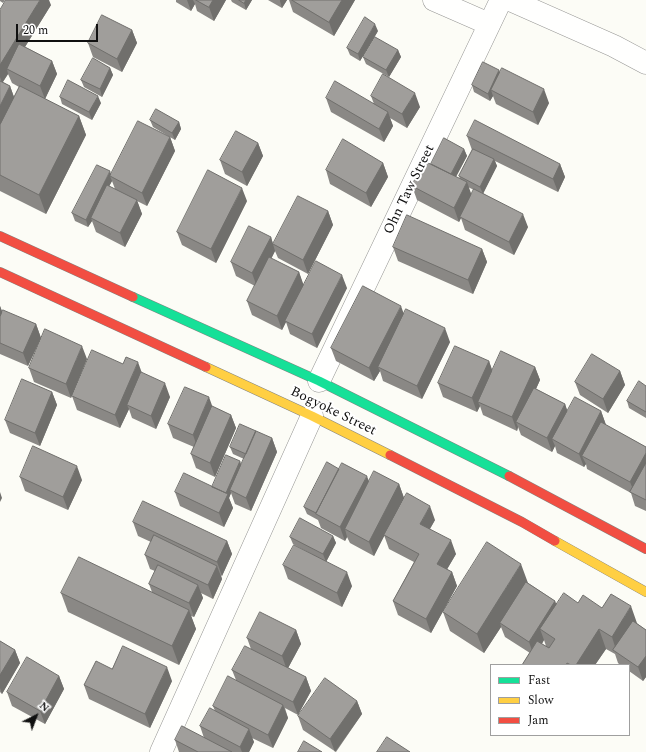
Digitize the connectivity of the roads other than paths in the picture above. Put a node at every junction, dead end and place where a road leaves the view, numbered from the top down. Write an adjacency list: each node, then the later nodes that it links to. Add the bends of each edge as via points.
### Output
1 (434, 0): 4 (street)
2 (501, 0): 4 (street, Ohn Taw Street)
3 (510, 0): 5 (street)
4 (489, 24): 8 (street, Ohn Taw Street)
5 (646, 63)
6 (0, 236): 8 (main road, Bogyoke Street)
7 (0, 272): 9 (main road, Bogyoke Street)
8 (318, 381): 10 (main road, Bogyoke Street, via 533,488)
9 (312, 416): 11 (main road, Bogyoke Street, via 522,522); 12 (street)
10 (646, 549)
11 (646, 592)
12 (161, 752)

